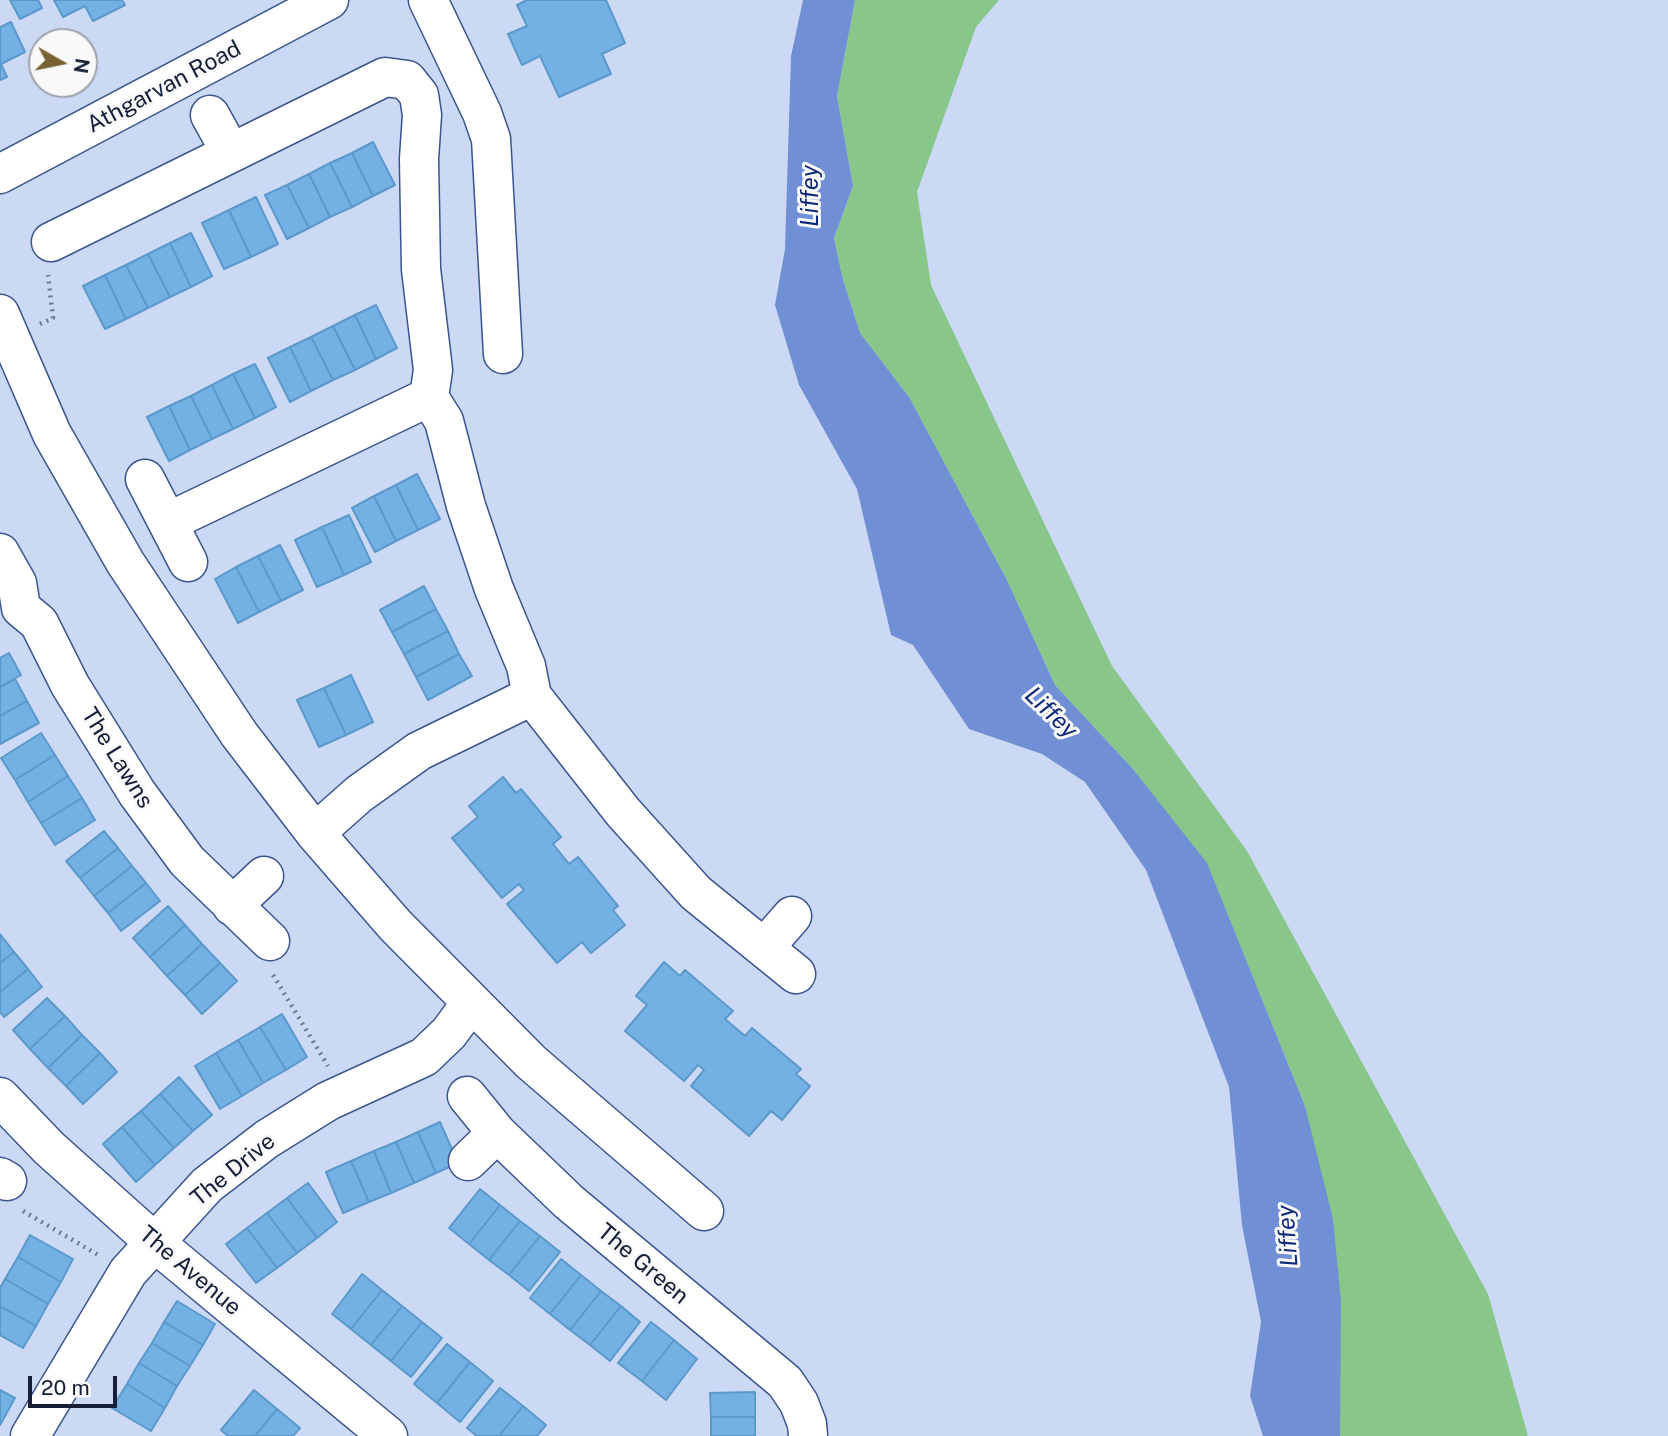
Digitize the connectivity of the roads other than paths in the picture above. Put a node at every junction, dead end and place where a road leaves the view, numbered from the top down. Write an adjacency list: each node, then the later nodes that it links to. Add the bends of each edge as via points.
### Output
1 (329, 0): 5 (street, Athgarvan Road)
2 (428, 0): 8 (street, via 491,139)
3 (210, 115): 4 (street)
4 (231, 153): 6 (street); 9 (street, via 385,77 407,80 413,87 422,115 421,270 433,370)
5 (0, 174)
6 (51, 242)
7 (5, 326): 16 (street, via 52,434 125,562 239,734)
8 (503, 354)
9 (429, 397): 11 (street); 15 (street, via 444,421 466,506 526,666)
10 (145, 479): 11 (street)
11 (168, 522): 13 (street)
12 (0, 553): 14 (street, The Lawns, via 17,583)
13 (187, 562)
14 (10, 615): 18 (street, The Lawns, via 39,623 70,685 137,793 187,861)
15 (532, 696): 16 (street, via 419,751); 21 (street, via 623,812 696,893)
16 (315, 832): 23 (street, via 395,925)
17 (264, 876): 18 (street)
18 (232, 905): 20 (street, The Lawns)
19 (792, 916): 21 (street)
20 (270, 941)
21 (765, 948): 22 (street)
22 (796, 974)
23 (471, 1003): 28 (street, via 531,1062); 29 (street, The Drive, via 424,1057 344,1092 267,1139 207,1185)
24 (467, 1096): 26 (street, The Green)
25 (0, 1097): 29 (street, The Avenue, via 49,1148)
26 (497, 1133): 27 (street); 32 (street, The Green, via 569,1202 785,1382 799,1403)
27 (468, 1161)
28 (704, 1211)
29 (154, 1242): 30 (street, The Drive, via 128,1272); 31 (street, The Avenue)
30 (30, 1436)
31 (388, 1436)
32 (808, 1436)

